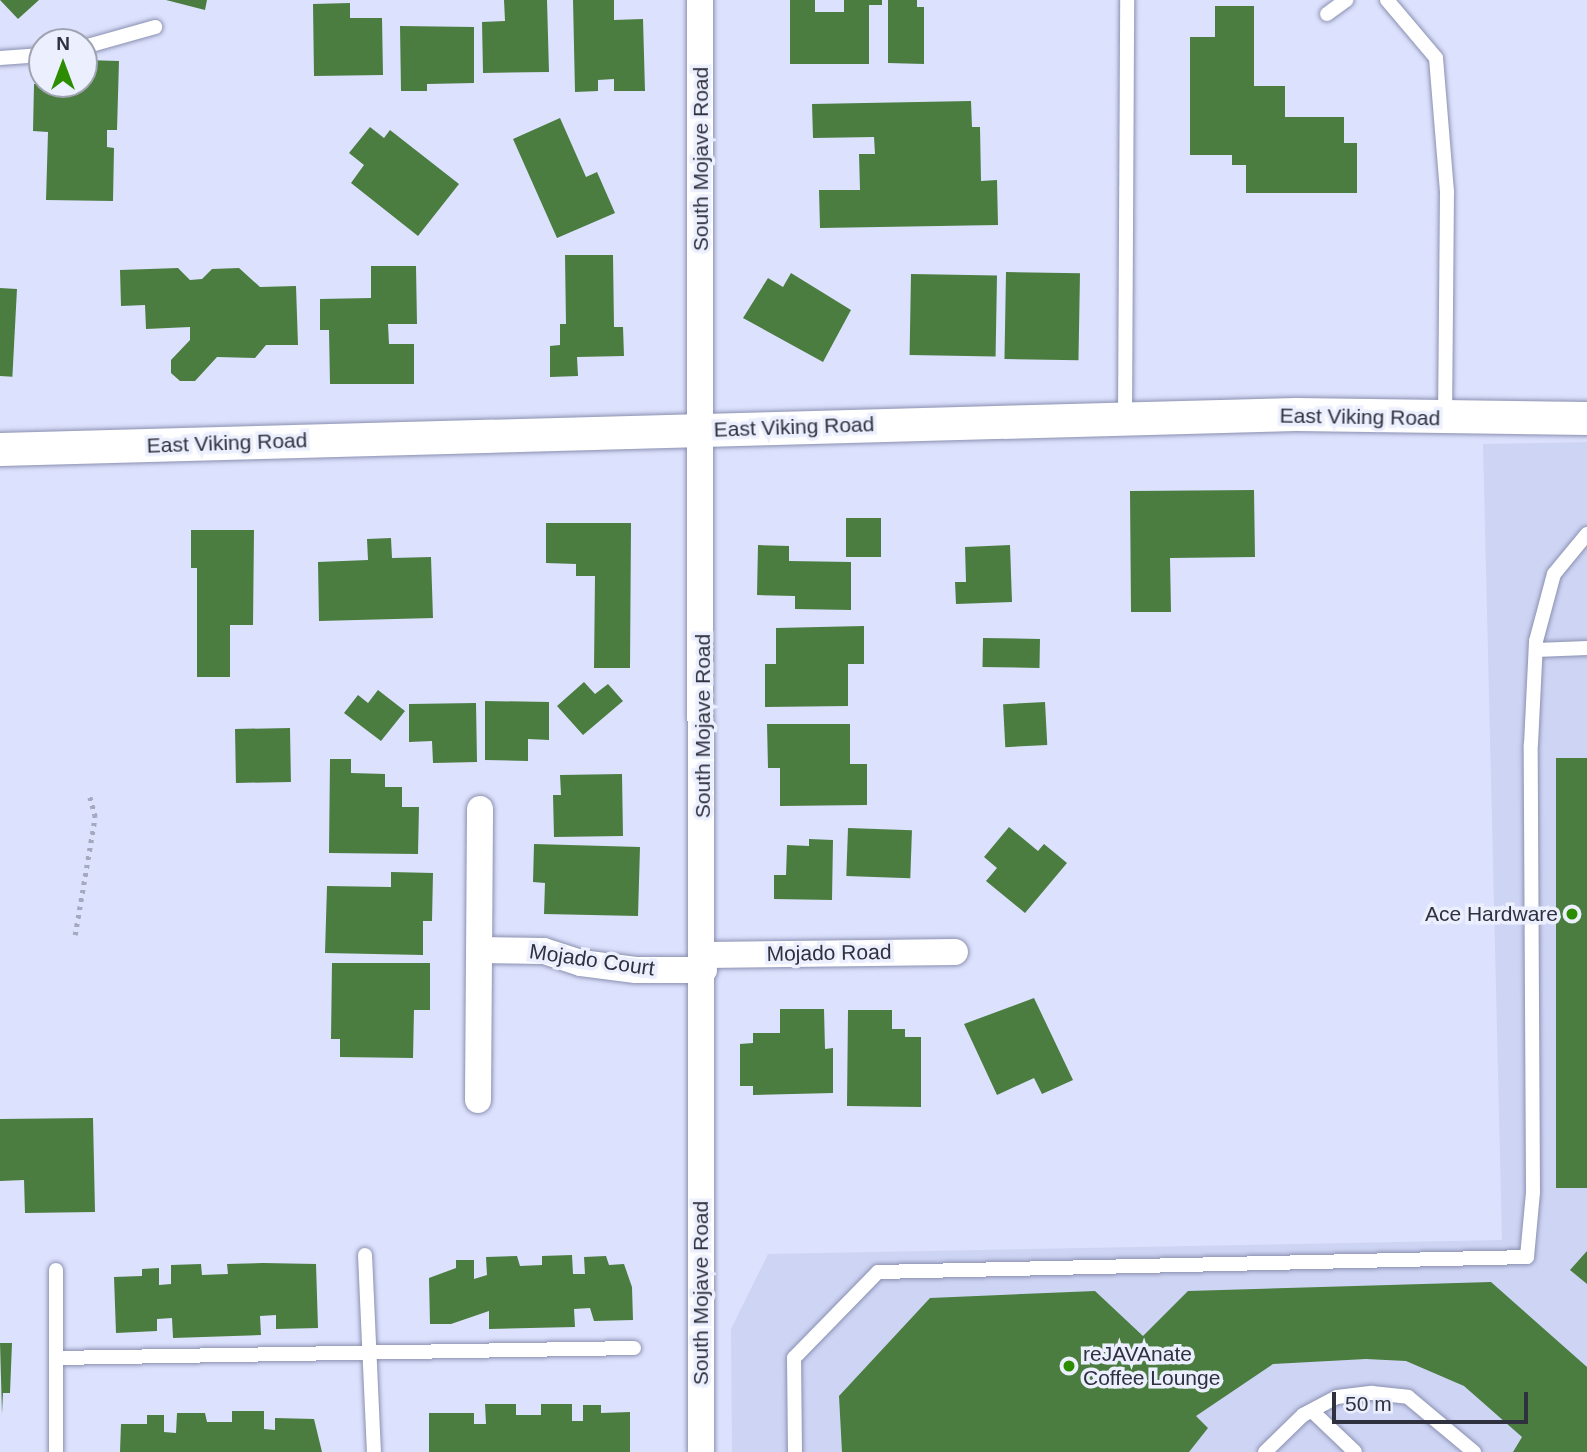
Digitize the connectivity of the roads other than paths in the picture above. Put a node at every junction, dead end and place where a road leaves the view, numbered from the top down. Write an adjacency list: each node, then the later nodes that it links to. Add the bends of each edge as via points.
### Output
1 (700, 0): 13 (street, South Mojave Road)
2 (1127, 0): 11 (lane)
3 (1346, 0): 5 (lane)
4 (1387, 0): 12 (lane, via 1436,58 1447,191)
5 (1327, 14)
6 (155, 27): 7 (lane)
7 (98, 43)
8 (28, 56): 9 (lane)
9 (0, 58)
10 (1587, 418): 12 (street, East Viking Road)
11 (1125, 419): 12 (street, East Viking Road, via 1296,414); 13 (street, East Viking Road)
12 (1445, 419)
13 (702, 430): 14 (street, East Viking Road); 21 (street, South Mojave Road)
14 (0, 449)
15 (1587, 534): 17 (lane, via 1553,574)
16 (1587, 648): 17 (lane)
17 (1536, 650): 32 (lane, via 1531,744 1533,1192 1527,1257 878,1272 793,1358)
18 (481, 809): 19 (street)
19 (480, 950): 21 (street, Mojado Court, via 544,951 636,970); 22 (street)
20 (955, 952): 21 (street, Mojado Road)
21 (704, 963): 31 (street, South Mojave Road)
22 (478, 1100)
23 (365, 1255): 26 (lane)
24 (56, 1270): 27 (lane)
25 (634, 1348): 26 (lane)
26 (370, 1353): 27 (lane); 30 (lane)
27 (56, 1358): 29 (lane)
28 (1312, 1410): 33 (lane); 34 (lane); 35 (lane, via 1349,1396 1408,1398)
29 (56, 1452)
30 (374, 1452)
31 (701, 1452)
32 (795, 1452)
33 (1265, 1452)
34 (1355, 1452)
35 (1474, 1452)

